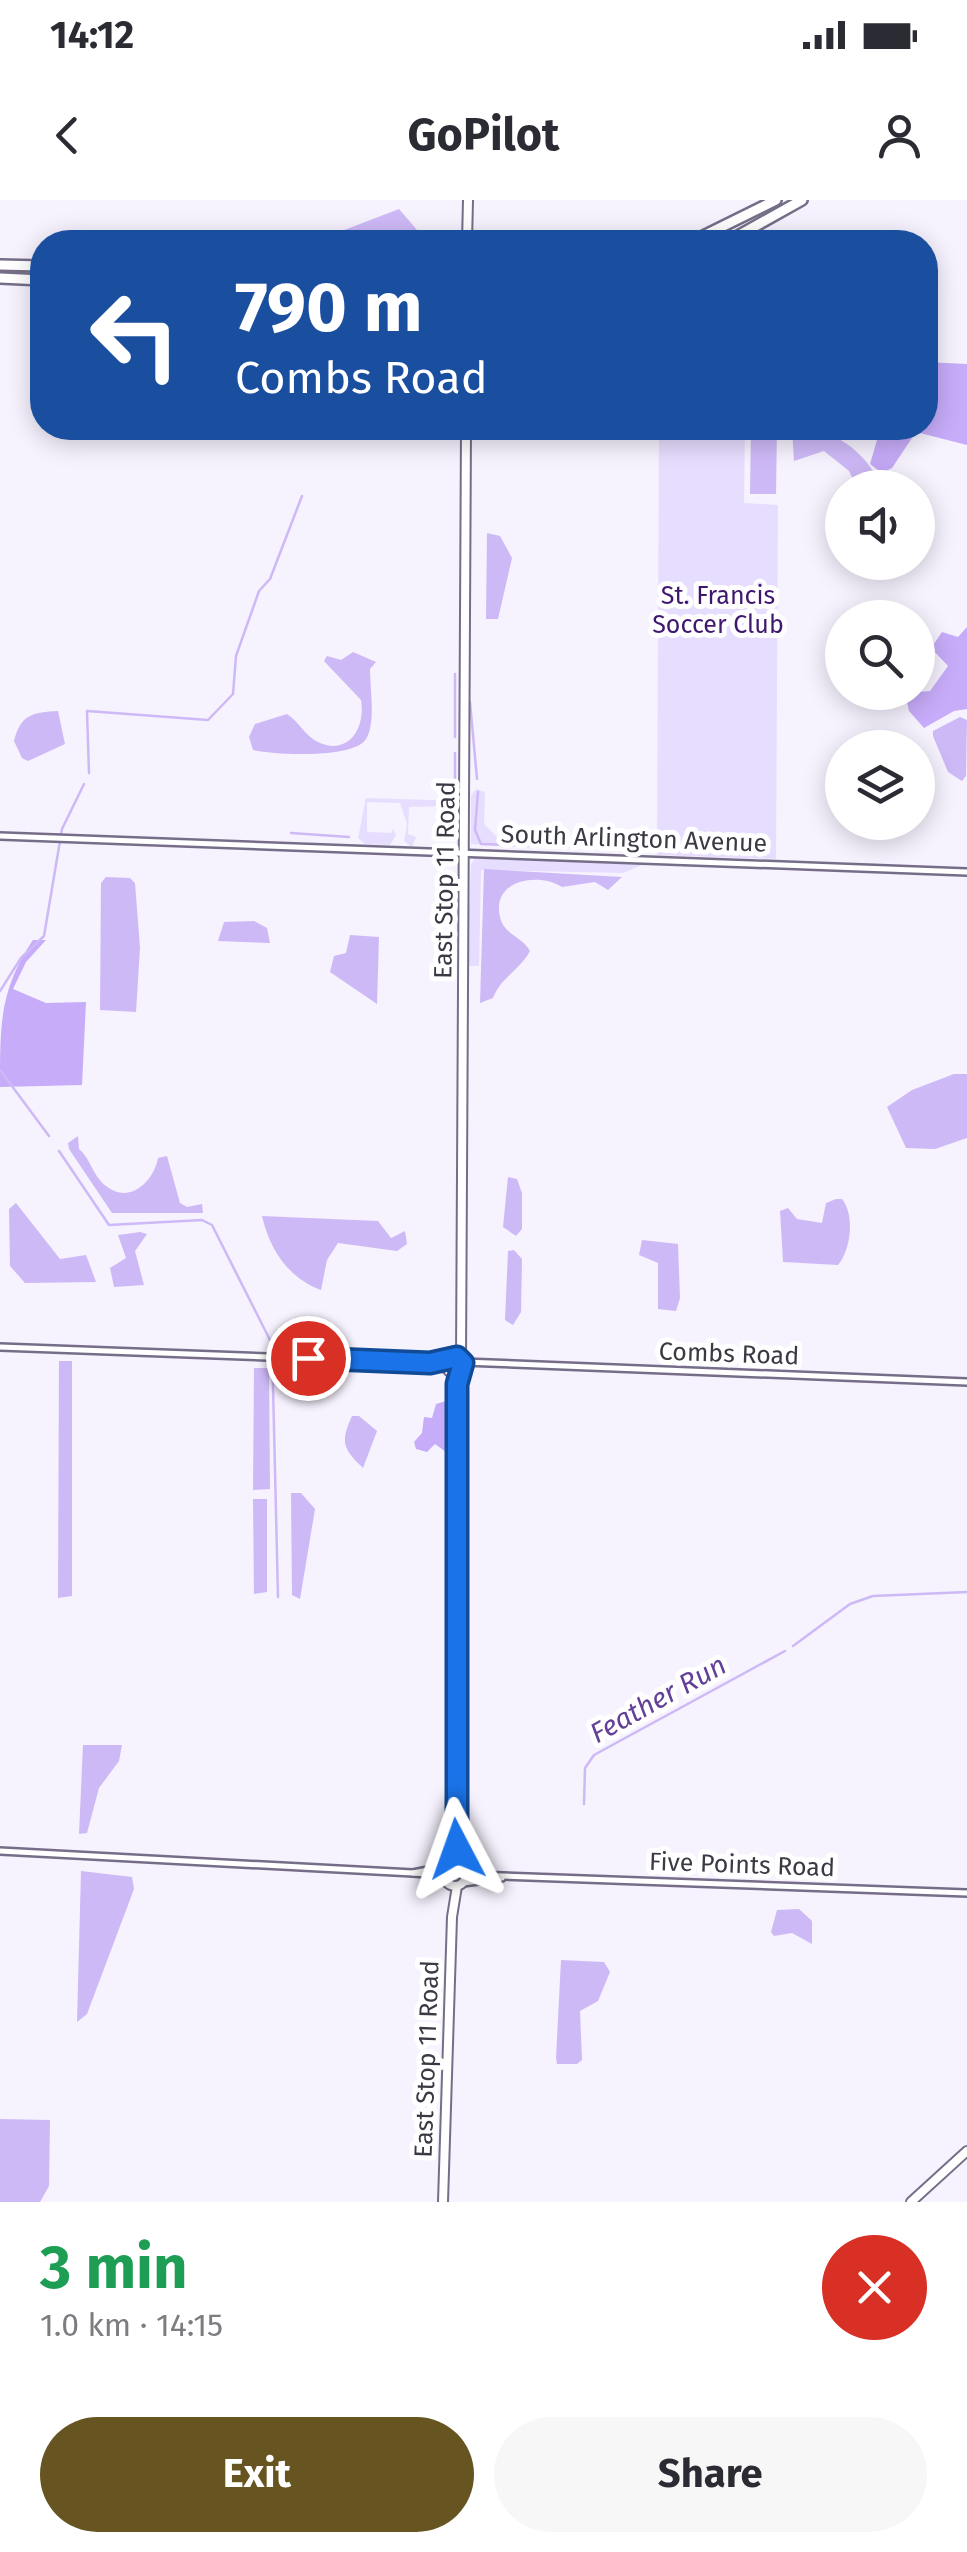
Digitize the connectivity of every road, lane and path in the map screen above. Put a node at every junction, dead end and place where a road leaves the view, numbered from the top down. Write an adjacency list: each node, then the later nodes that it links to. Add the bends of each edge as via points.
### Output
1 (468, 200): 4 (main road)
2 (776, 200): 5 (highway)
3 (802, 200): 6 (highway)
4 (467, 230)
5 (715, 230)
6 (748, 230)
7 (0, 265): 8 (highway)
8 (30, 266)
9 (0, 278): 10 (highway)
10 (30, 279)
11 (466, 440): 13 (main road, East Stop 11 Road)
12 (0, 836): 13 (street, South Arlington Avenue)
13 (467, 853): 14 (street, South Arlington Avenue); 16 (main road, East Stop 11 Road)
14 (967, 872)
15 (0, 1347): 16 (street, Combs Road)
16 (456, 1366): 17 (street, Combs Road); 19 (main road, East Stop 11 Road)
17 (967, 1382)
18 (0, 1852): 20 (street, Five Points Road)
19 (457, 1866): 20 (street, Five Points Road); 21 (street, Five Points Road, via 474,1875); 22 (main road); 22 (main road)
20 (412, 1873): 22 (street, Five Points Road)
21 (515, 1876): 22 (street, Five Points Road); 23 (street, Five Points Road)
22 (453, 1883): 25 (main road, East Stop 11 Road)
23 (967, 1893)
24 (967, 2151): 26 (main road)
25 (443, 2202)
26 (910, 2202)

